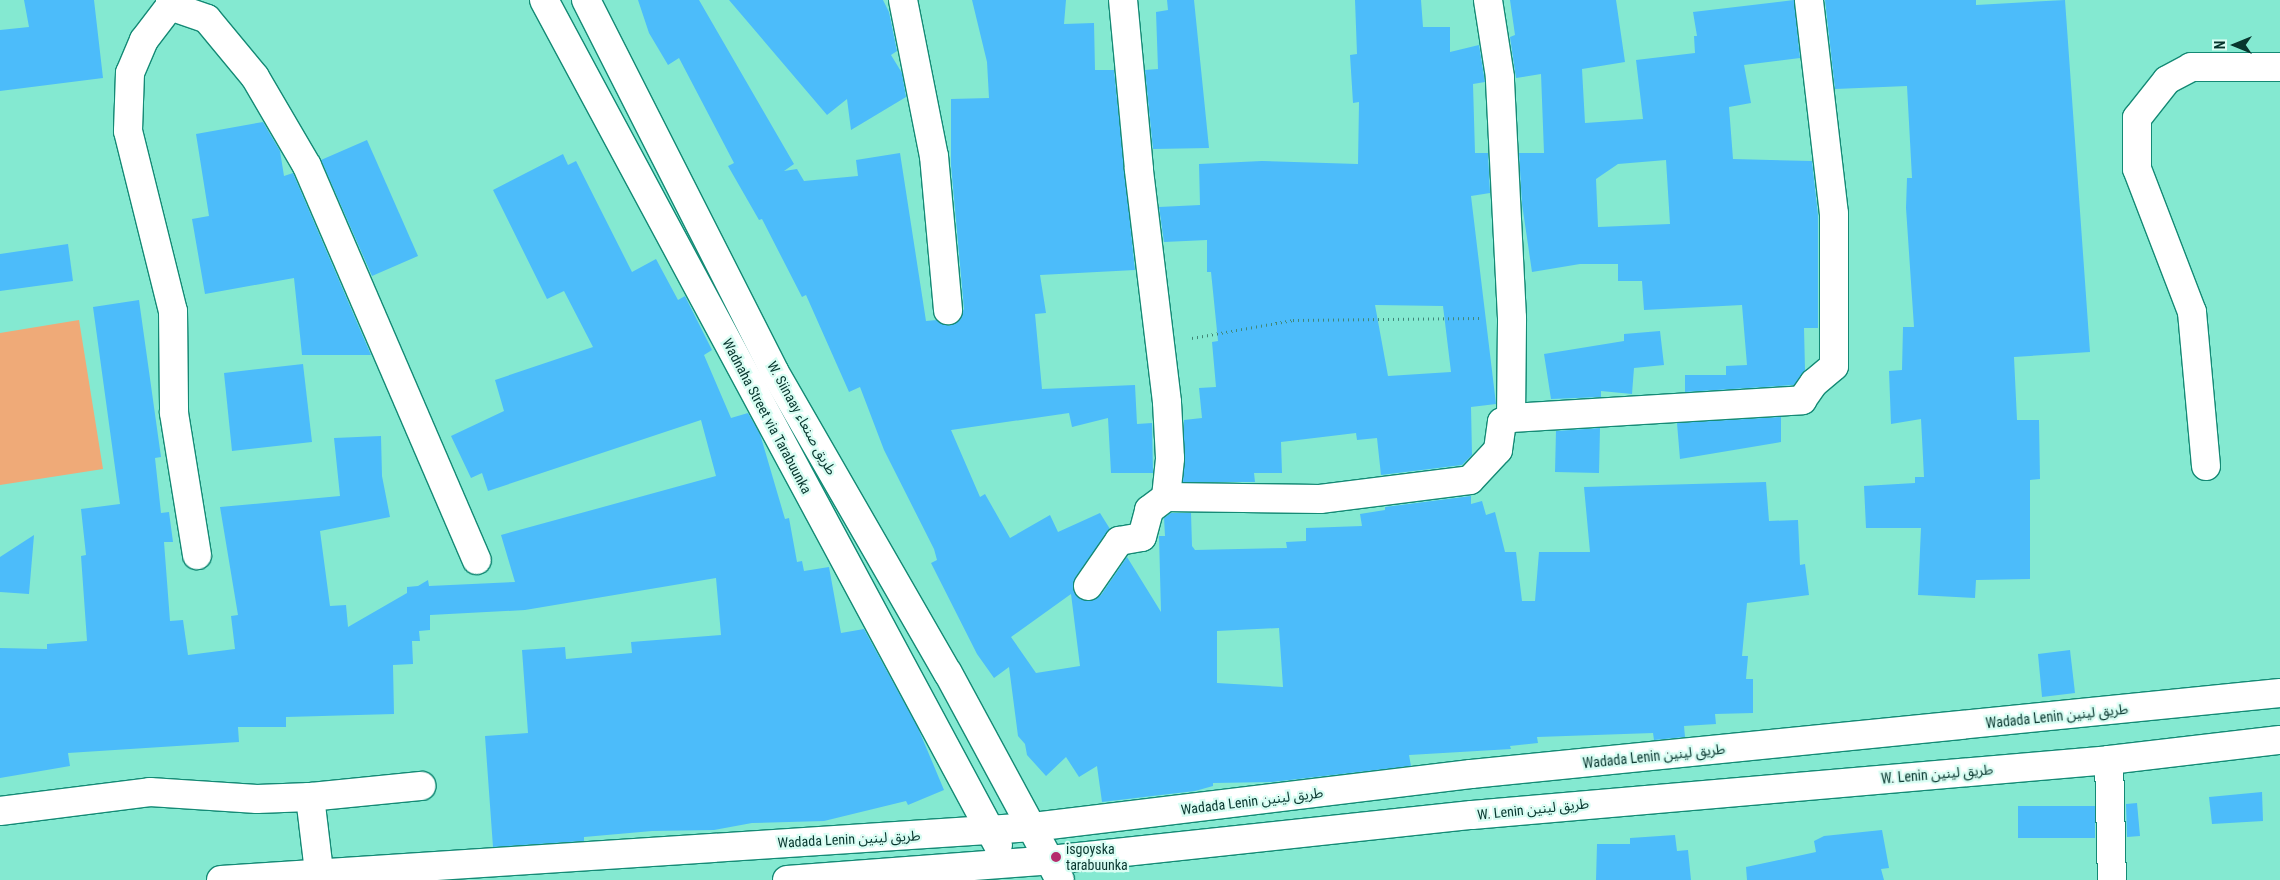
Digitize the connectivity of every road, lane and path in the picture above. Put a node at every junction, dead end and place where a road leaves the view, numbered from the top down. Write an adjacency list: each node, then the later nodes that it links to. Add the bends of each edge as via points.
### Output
1 (544, 0): 19 (main road, Wadnaha Street via Tarabuunka)
2 (586, 0): 18 (main road, W. Siinaay طريق صنعاء, via 774,370)
3 (903, 0): 9 (main road, via 934,156)
4 (1124, 0): 11 (main road, via 1139,169)
5 (1488, 0): 10 (main road, via 1500,77)
6 (1809, 0): 12 (main road, via 1834,214 1834,366 1814,383 1802,400)
7 (170, 3): 15 (main road, via 144,40 130,73 128,131 173,311 174,412); 16 (main road, via 208,19 254,77 307,166)
8 (2280, 66): 13 (main road, via 2191,66 2167,80 2138,118 2138,169 2192,312 2203,400)
9 (948, 310)
10 (1512, 318): 11 (path, via 1293,320); 12 (main road)
11 (1161, 344): 14 (main road, via 1170,458)
12 (1511, 418): 14 (main road, via 1502,422 1498,450 1470,480 1320,499)
13 (2206, 466)
14 (1166, 497): 17 (main road, via 1149,510 1142,537 1119,542)
15 (197, 555)
16 (477, 560)
17 (1088, 586)
18 (901, 592): 19 (main road); 28 (main road, W. Siinaay طريق صنعاء)
19 (864, 598): 29 (main road, Wadnaha Street via Tarabuunka)
20 (2280, 693): 23 (main road, Wadada Lenin طريق لينين)
21 (2280, 740): 22 (main road, W. Lenin طريق لينين)
22 (2109, 760): 27 (main road, W. Lenin طريق لينين); 36 (main road)
23 (1471, 774): 27 (main road); 28 (main road, Wadada Lenin طريق لينين)
24 (421, 786): 25 (main road)
25 (310, 797): 26 (main road, via 258,799 150,792); 33 (main road)
26 (0, 811)
27 (1472, 815): 30 (main road, W. Lenin طريق لينين)
28 (1033, 827): 29 (main road, Wadada Lenin طريق لينين); 30 (main road, W. Siinaay طريق صنعاء)
29 (991, 831): 31 (main road); 32 (main road, Wadada Lenin طريق لينين)
30 (1055, 870): 31 (main road, W. Lenin طريق لينين)
31 (1011, 871): 35 (main road, W. Lenin طريق لينين)
32 (362, 874): 33 (main road, Wadada Lenin طريق لينين)
33 (319, 876): 34 (main road, Wadada Lenin طريق لينين)
34 (221, 880)
35 (787, 880)
36 (2112, 880)

